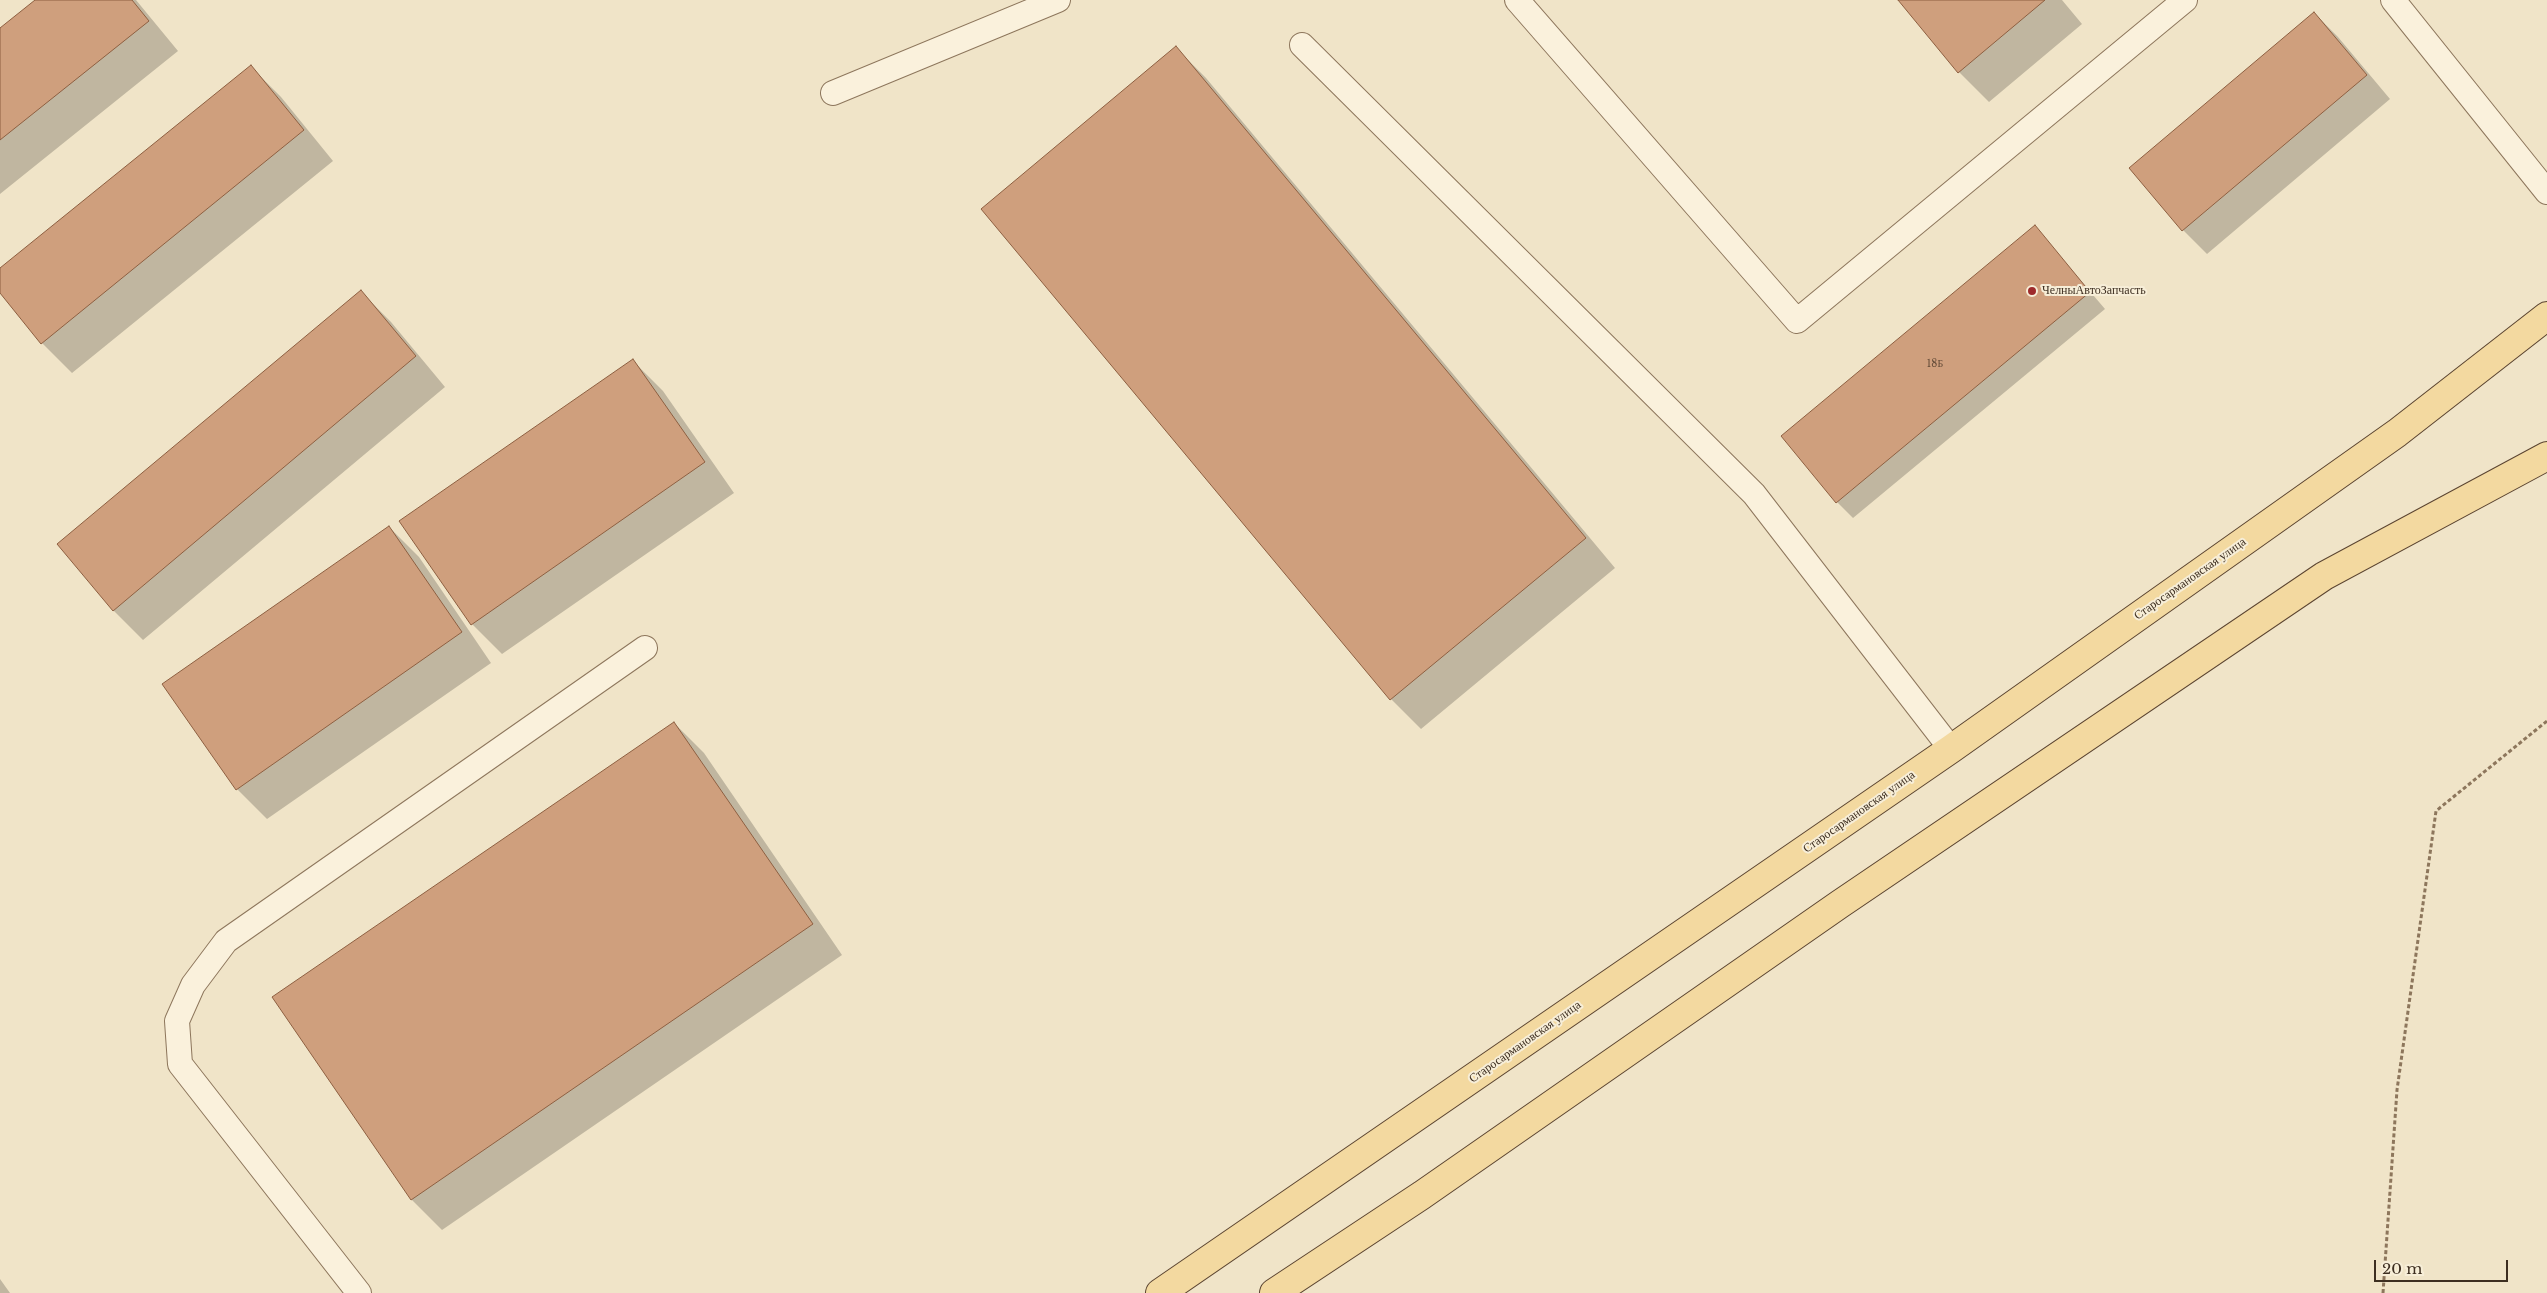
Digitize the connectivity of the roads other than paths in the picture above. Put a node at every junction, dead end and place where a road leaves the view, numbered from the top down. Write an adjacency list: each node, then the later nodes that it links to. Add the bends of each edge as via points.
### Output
1 (1058, 0): 6 (lane)
2 (1517, 0): 3 (lane, via 1797,321)
3 (2185, 0)
4 (2393, 0): 7 (lane)
5 (1302, 46): 11 (lane, via 1754,494)
6 (832, 93)
7 (2547, 192)
8 (2547, 316): 11 (main road, Старосармановская улица, via 2397,432)
9 (2547, 456): 14 (main road, via 2324,576 1849,898 1422,1195)
10 (645, 648): 12 (lane, via 226,941 193,985 177,1021 180,1064)
11 (1951, 749): 13 (main road, Старосармановская улица)
12 (359, 1293)
13 (1160, 1293)
14 (1274, 1293)

